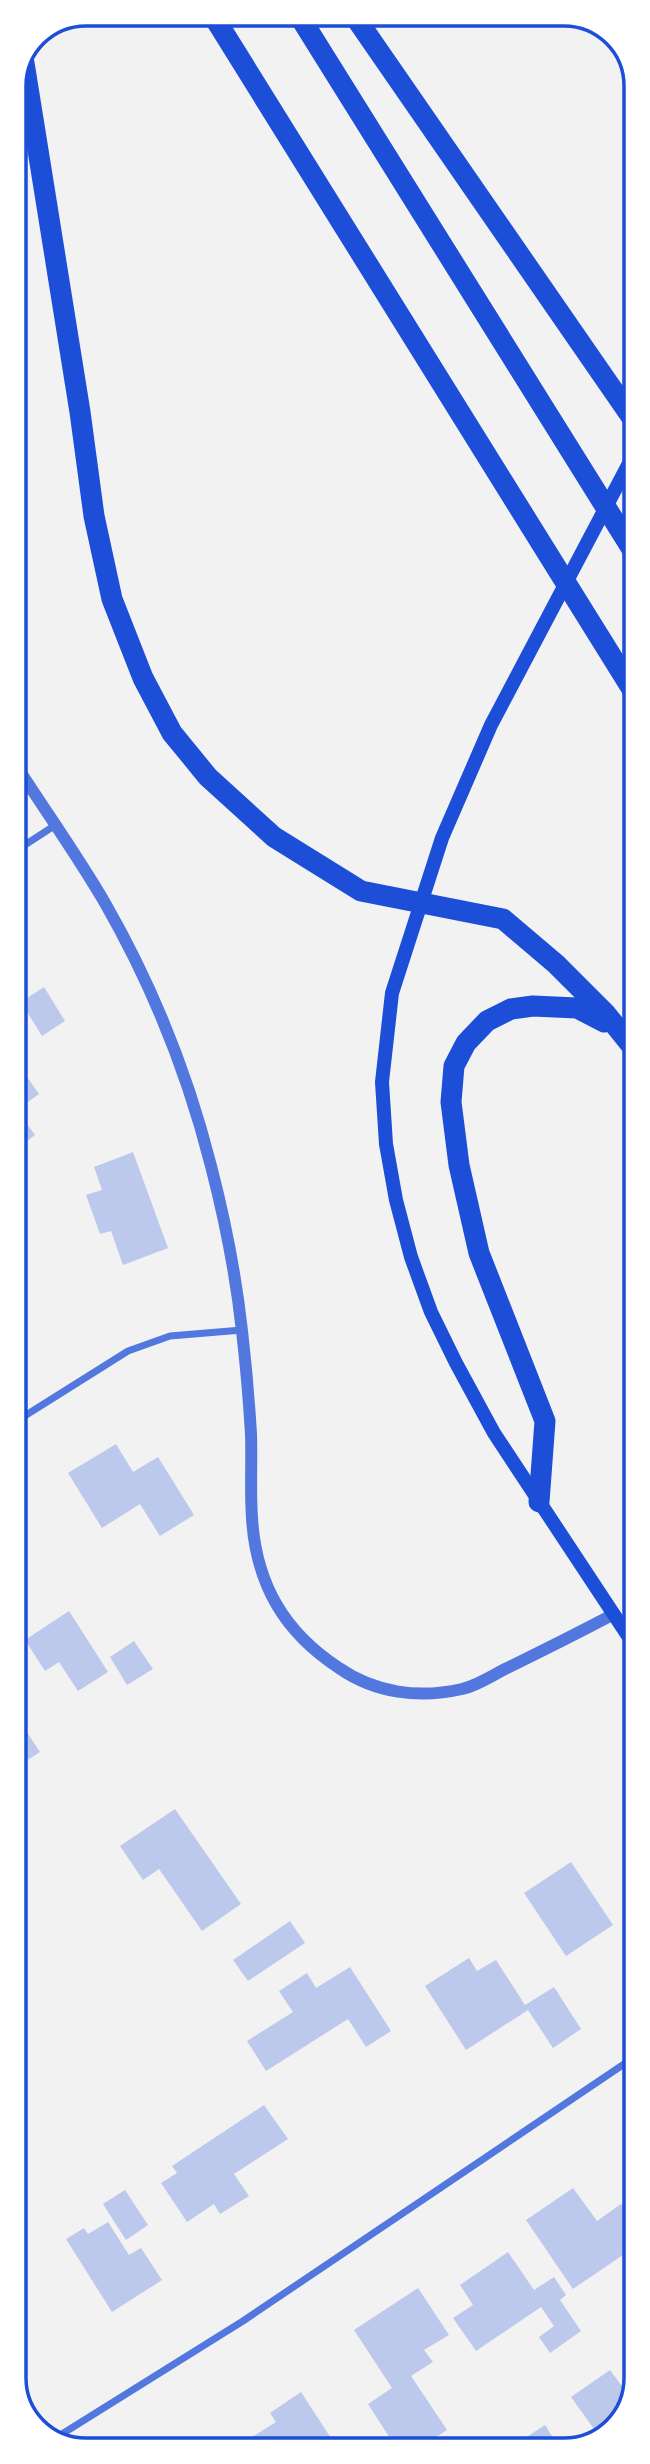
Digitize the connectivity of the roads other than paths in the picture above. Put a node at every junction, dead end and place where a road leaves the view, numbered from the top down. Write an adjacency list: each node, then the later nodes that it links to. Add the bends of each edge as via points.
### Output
1 (219, 26): 8 (highway)
2 (305, 26): 7 (highway)
3 (361, 26): 5 (highway)
4 (26, 83): 12 (highway, via 94,516 112,599 143,678 172,733 201,768 274,836 361,891)
5 (624, 406)
6 (624, 473): 12 (main road, via 491,725 442,838)
7 (624, 536)
8 (624, 676)
9 (26, 781): 10 (street)
10 (54, 826): 11 (street); 15 (street, via 126,942 182,1071 212,1168)
11 (26, 845)
12 (422, 903): 13 (highway, via 503,919 556,964); 17 (main road, via 392,993 382,1082 396,1200 431,1312 494,1433)
13 (624, 1036)
14 (624, 1038): 17 (highway, via 577,1008 511,1009 486,1021 466,1043 454,1066 451,1102 459,1165 479,1252 545,1422)
15 (242, 1330): 16 (street, via 170,1336 128,1350); 18 (street, via 251,1434 252,1521 260,1568 287,1623 336,1667 363,1684 432,1695 466,1688)
16 (26, 1415)
17 (539, 1502): 18 (main road)
18 (612, 1615): 19 (main road)
19 (624, 1632)
20 (624, 2064): 21 (street, via 243,2321)
21 (63, 2433)

